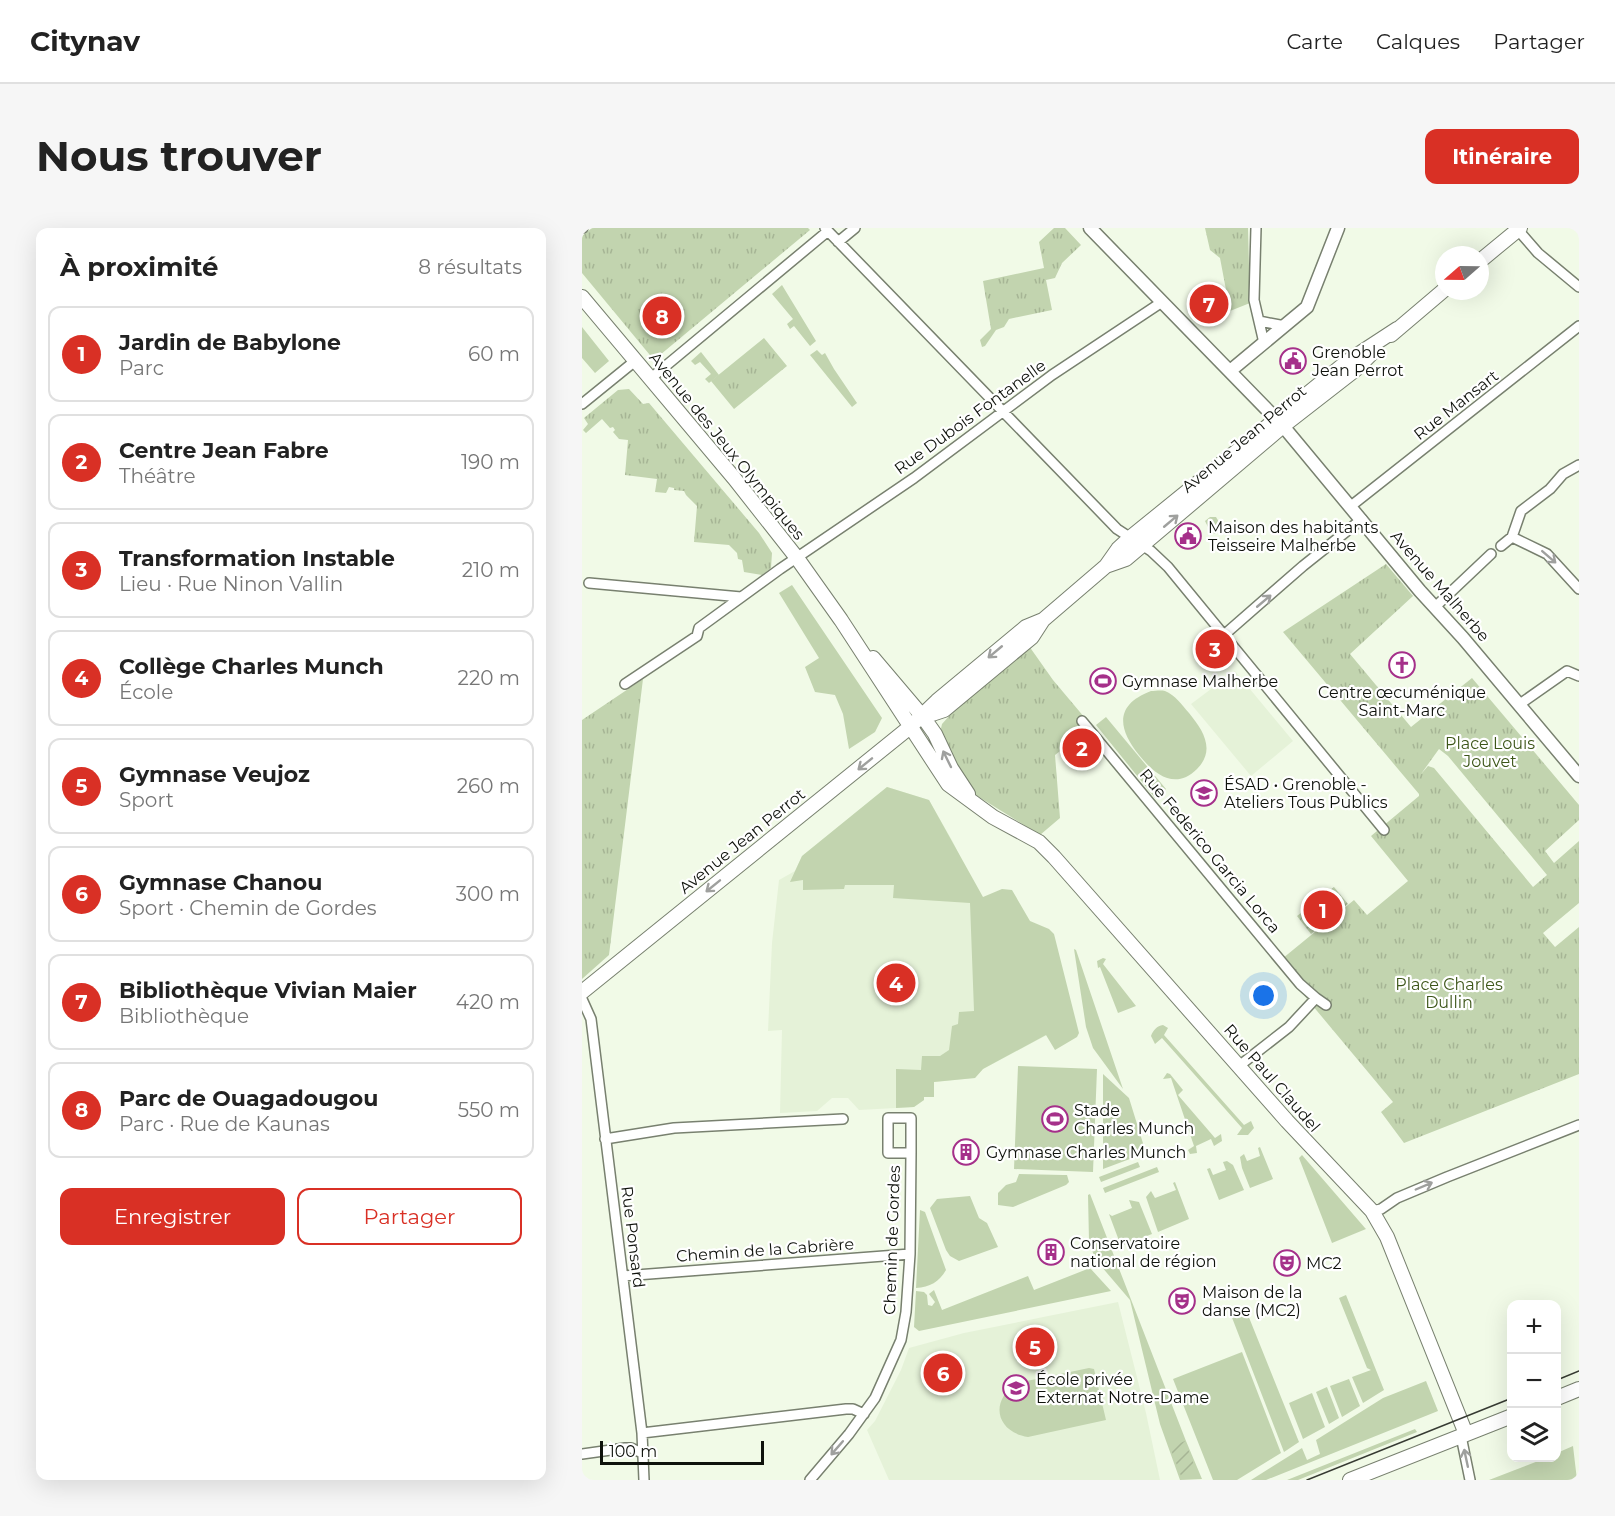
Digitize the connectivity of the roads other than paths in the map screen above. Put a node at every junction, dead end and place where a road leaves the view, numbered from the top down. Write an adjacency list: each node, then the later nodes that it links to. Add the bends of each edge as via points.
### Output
1 (855, 228): 7 (street)
2 (1090, 228): 12 (street, Avenue Malherbe)
3 (1256, 228): 13 (street, via 1254,300)
4 (1338, 228): 14 (street, via 1307,307)
5 (826, 229): 7 (street); 19 (street)
6 (1519, 229): 8 (main road); 9 (street, via 1538,253)
7 (838, 242): 21 (street)
8 (1489, 254)
9 (1579, 287)
10 (582, 297): 17 (main road, Avenue des Jeux Olympiques)
11 (1435, 297): 22 (main road, Avenue Jean Perrot, via 1397,329 1348,360)
12 (1162, 302): 18 (street, Avenue Malherbe); 21 (street, Rue Dubois Fontanelle)
13 (1259, 321): 14 (street); 16 (street)
14 (1285, 326): 16 (street)
15 (1579, 327): 24 (street, Rue Mansart)
16 (1264, 343): 18 (street)
17 (635, 360): 19 (main road, Avenue des Jeux Olympiques); 20 (street)
18 (1230, 371): 22 (street, Avenue Malherbe)
19 (650, 379): 30 (main road, Avenue des Jeux Olympiques)
20 (582, 404)
21 (1004, 412): 27 (street, via 1117,529); 30 (street, Rue Dubois Fontanelle)
22 (1279, 423): 24 (street, Avenue Malherbe); 27 (main road, Avenue Jean Perrot)
23 (1579, 465): 26 (street, via 1521,511)
24 (1351, 506): 25 (street, Avenue Malherbe)
25 (1362, 519): 34 (street, Avenue Malherbe); 36 (street, one-way to 25)
26 (1512, 537): 28 (street); 32 (street, one-way to 32, via 1547,554)
27 (1137, 541): 36 (street, via 1168,567); 40 (main road, Avenue Jean Perrot, via 1126,559 1106,566 1043,620 1026,627)
28 (1501, 546)
29 (1491, 554): 34 (street)
30 (797, 558): 33 (street, Rue Dubois Fontanelle); 35 (main road, Avenue des Jeux Olympiques)
31 (589, 583): 33 (street)
32 (1579, 589)
33 (741, 597): 38 (street, Rue Dubois Fontanelle, via 699,628 697,636)
34 (1435, 607): 39 (street, Avenue Malherbe)
35 (841, 620): 40 (main road, Avenue des Jeux Olympiques); 42 (main road, Avenue des Jeux Olympiques)
36 (1224, 635): 45 (street)
37 (1579, 676): 39 (street, via 1567,671)
38 (625, 684)
39 (1520, 704): 43 (street, Avenue Malherbe)
40 (923, 717): 42 (main road, Avenue Jean Perrot); 44 (main road, Rue Paul Claudel, one-way to 40)
41 (1082, 721): 47 (street, Rue Federico Garcia Lorca, via 1300,984)
42 (910, 727): 44 (main road, Rue Paul Claudel, via 948,784); 46 (main road, Avenue Jean Perrot, one-way to 46)
43 (1579, 776)
44 (973, 801): 50 (main road, Rue Paul Claudel, via 993,817 1040,842)
45 (1384, 830)
46 (582, 992)
47 (1316, 998): 49 (street, Rue Federico Garcia Lorca); 50 (street, via 1289,1027)
48 (582, 999): 53 (street, Rue Ponsard, via 591,1019)
49 (1326, 1005)
50 (1239, 1066): 55 (main road, Rue Paul Claudel)
51 (843, 1119): 53 (street, via 674,1128)
52 (1579, 1125): 55 (street, one-way to 52)
53 (606, 1139): 57 (street, Rue Ponsard)
54 (911, 1153): 54 (street, Chemin de Gordes, via 911,1118 888,1118 888,1153); 56 (street, Chemin de Gordes)
55 (1372, 1211): 60 (main road, Rue Paul Claudel, via 1387,1237)
56 (910, 1254): 57 (street, Chemin de la Cabrière); 61 (street, Chemin de Gordes, via 901,1340 880,1389)
57 (623, 1276): 63 (street, Rue Ponsard)
58 (1579, 1389): 59 (main road)
59 (1561, 1396)
60 (1457, 1412): 62 (main road, via 1478,1424); 64 (main road, Rue Paul Claudel)
61 (864, 1414): 63 (street, via 853,1408); 68 (street, Chemin de Gordes, one-way to 68)
62 (1507, 1418): 64 (main road)
63 (642, 1433): 65 (street, Rue Ponsard)
64 (1464, 1435): 69 (main road); 70 (street, one-way to 64)
65 (642, 1453): 66 (street, via 632,1448); 67 (street, Rue Ponsard)
66 (582, 1454)
67 (644, 1480)
68 (810, 1480)
69 (1350, 1480)
70 (1470, 1480)

